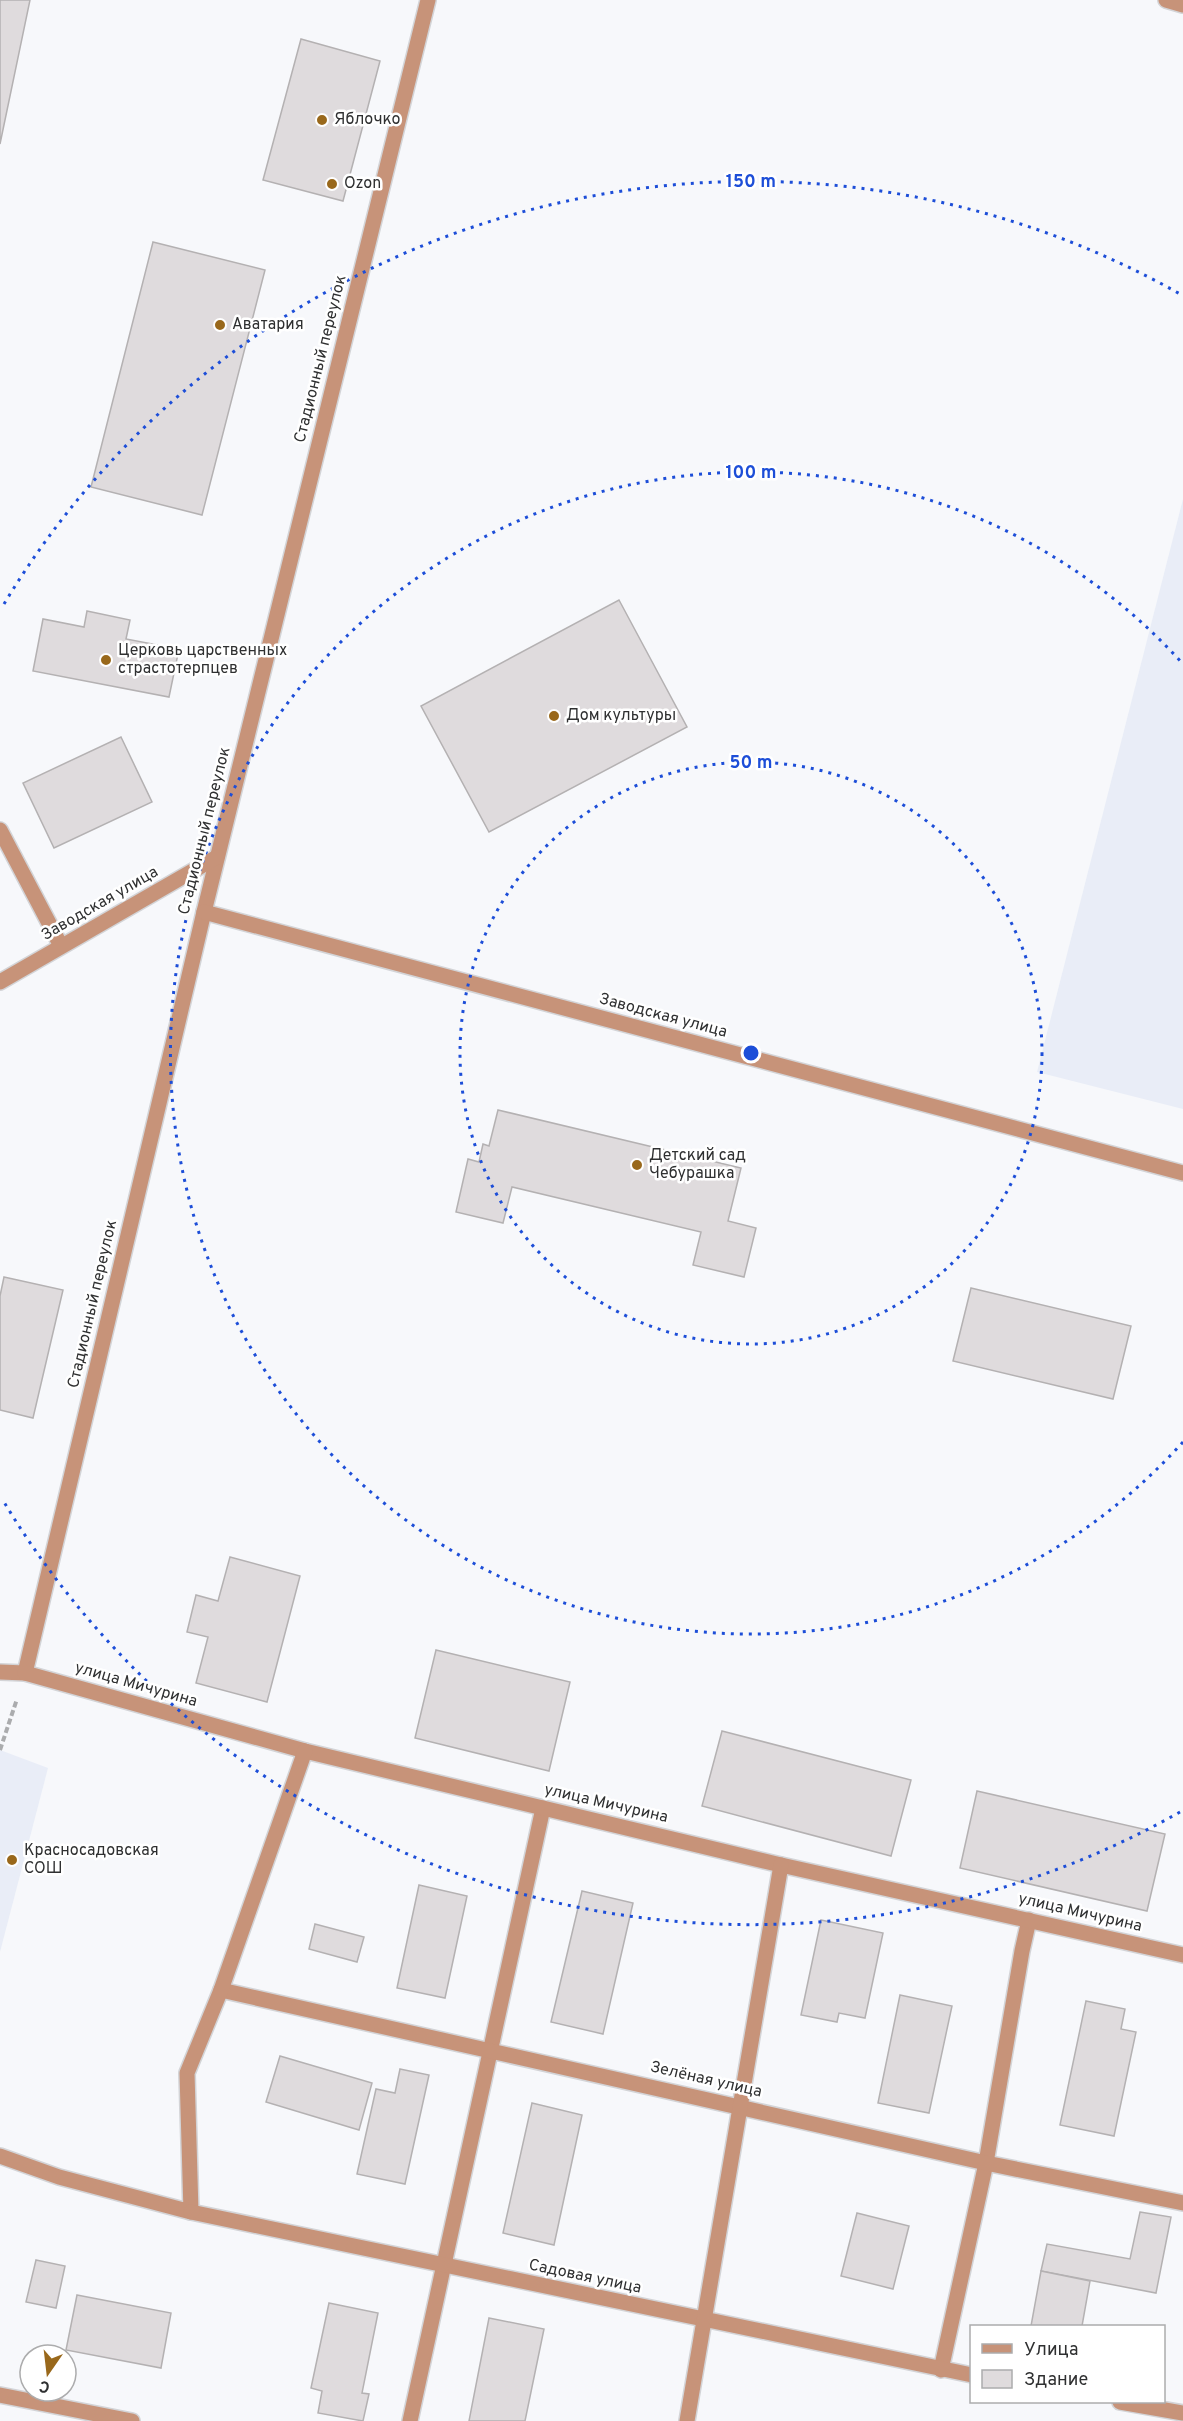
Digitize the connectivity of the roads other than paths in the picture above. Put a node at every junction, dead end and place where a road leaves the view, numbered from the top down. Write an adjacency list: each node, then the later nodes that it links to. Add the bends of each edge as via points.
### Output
1 (428, 0): 5 (street, Стадионный переулок)
2 (1166, 0): 3 (street)
3 (1183, 5)
4 (0, 830): 7 (street)
5 (218, 857): 6 (street, Стадионный переулок); 7 (street, Заводская улица)
6 (204, 912): 9 (street, Заводская улица); 11 (street, Стадионный переулок)
7 (61, 946): 8 (street, Заводская улица)
8 (0, 982)
9 (1183, 1173)
10 (0, 1672): 11 (street, улица Мичурина)
11 (25, 1673): 12 (street, улица Мичурина)
12 (305, 1751): 13 (street, улица Мичурина); 17 (street)
13 (543, 1808): 14 (street, улица Мичурина); 18 (street)
14 (781, 1864): 15 (street, улица Мичурина); 19 (street)
15 (1029, 1920): 16 (street, улица Мичурина); 21 (street)
16 (1183, 1955)
17 (221, 1990): 18 (street, Зелёная улица); 23 (street, via 187,2073)
18 (490, 2050): 19 (street, Зелёная улица); 24 (street)
19 (741, 2106): 21 (street, Зелёная улица); 25 (street)
20 (0, 2156): 23 (street, Садовая улица, via 59,2177)
21 (986, 2163): 22 (street, Зелёная улица); 26 (street)
22 (1183, 2203)
23 (191, 2212): 24 (street, Садовая улица)
24 (443, 2266): 25 (street, Садовая улица); 32 (street)
25 (706, 2321): 26 (street, Садовая улица); 33 (street)
26 (941, 2370): 27 (street, Садовая улица)
27 (970, 2375)
28 (0, 2395): 31 (street)
29 (1126, 2403): 30 (street)
30 (1183, 2413)
31 (132, 2421)
32 (410, 2421)
33 (687, 2421)

